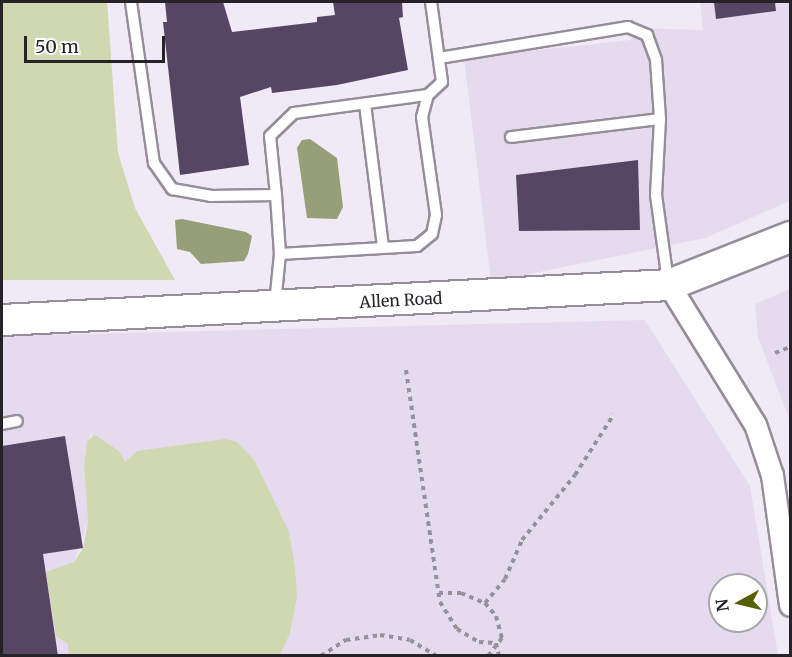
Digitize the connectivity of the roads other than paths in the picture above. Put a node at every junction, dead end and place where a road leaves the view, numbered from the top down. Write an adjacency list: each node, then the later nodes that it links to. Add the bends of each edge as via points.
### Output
1 (131, 2): 8 (lane, via 154,163 172,189 210,196)
2 (431, 2): 3 (lane)
3 (439, 58): 4 (lane, via 442,82); 6 (lane, via 628,27 647,35 656,60)
4 (428, 95): 5 (lane); 10 (lane, via 422,117 436,215 432,234 417,246)
5 (365, 104): 8 (lane, via 294,113 270,136); 10 (lane)
6 (660, 119): 7 (lane); 12 (lane, via 656,195)
7 (511, 137)
8 (276, 195): 11 (lane)
9 (790, 237): 12 (street, Allen Road)
10 (383, 248): 11 (lane)
11 (280, 254): 13 (lane)
12 (669, 285): 13 (street, Allen Road); 17 (street, via 755,424 772,475)
13 (275, 307): 14 (street, Allen Road)
14 (2, 320)
15 (17, 421): 16 (lane)
16 (2, 424)
17 (790, 605)

